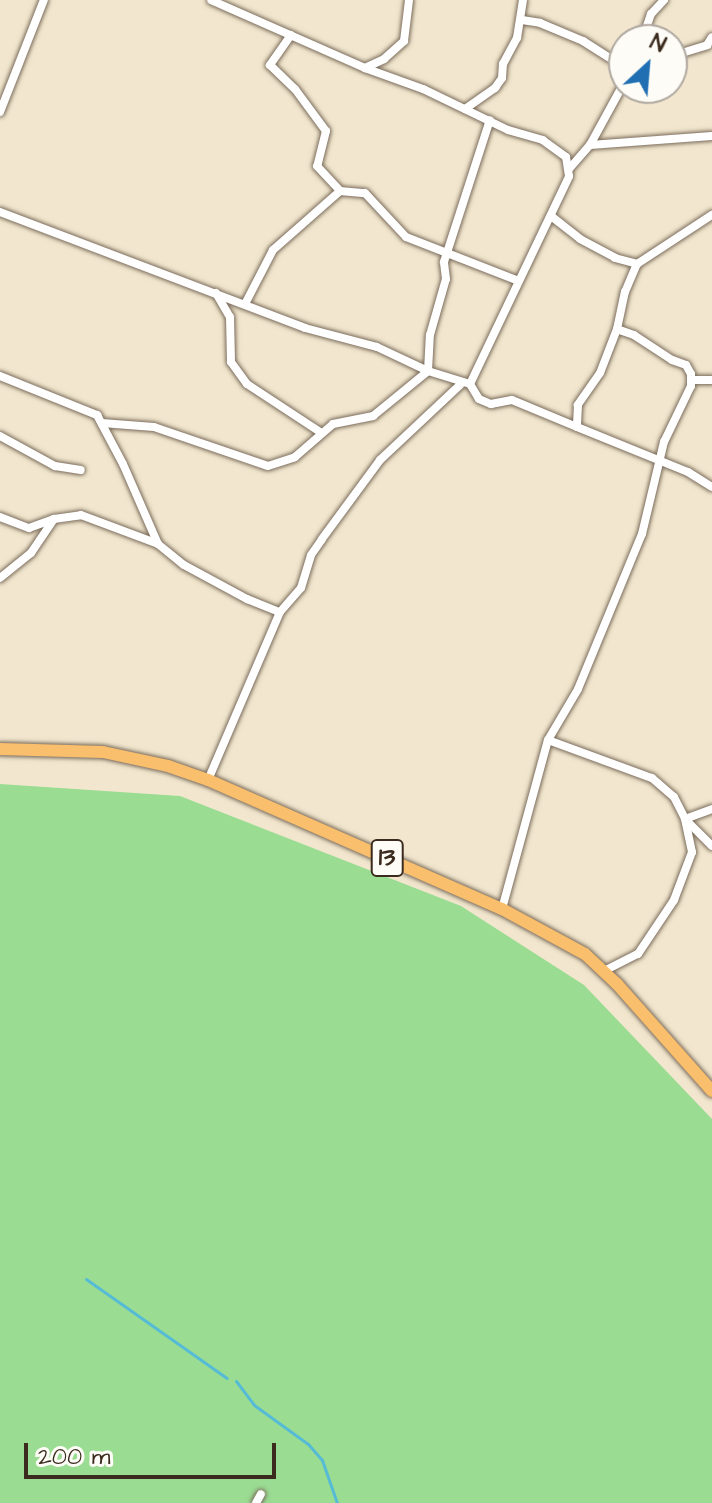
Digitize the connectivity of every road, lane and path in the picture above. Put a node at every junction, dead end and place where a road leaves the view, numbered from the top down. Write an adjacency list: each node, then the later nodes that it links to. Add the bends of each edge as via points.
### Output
1 (44, 0): 15 (street)
2 (211, 0): 8 (street)
3 (409, 0): 12 (street, via 404,41)
4 (523, 0): 6 (street)
5 (664, 0): 7 (street)
6 (522, 20): 11 (street, via 583,41); 14 (street, via 495,88)
7 (648, 24)
8 (291, 35): 12 (street); 20 (street, via 270,65 326,131 317,166)
9 (712, 37): 10 (street, via 707,45)
10 (688, 51)
11 (608, 57)
12 (365, 68): 14 (street)
13 (612, 104): 18 (street)
14 (465, 109): 16 (street)
15 (0, 112)
16 (490, 120): 19 (street, via 556,148); 24 (street)
17 (712, 136): 18 (street)
18 (590, 145): 19 (street)
19 (569, 169): 23 (street)
20 (340, 191): 24 (street, via 365,193 406,237); 28 (street, via 273,250)
21 (0, 212): 27 (street)
22 (712, 215): 25 (street)
23 (551, 216): 25 (street, via 580,239); 26 (street)
24 (447, 253): 26 (street); 30 (street)
25 (637, 264): 29 (street)
26 (519, 281): 34 (street)
27 (216, 292): 28 (street); 37 (street, via 230,317 231,362 247,384)
28 (245, 304): 30 (street, via 305,328 377,347)
29 (617, 329): 32 (street, via 686,365); 36 (street, via 600,373 578,405)
30 (428, 371): 34 (street); 37 (street, via 373,416)
31 (0, 376): 35 (street, via 79,405)
32 (691, 380): 33 (street); 39 (street)
33 (712, 380)
34 (465, 385): 36 (street, via 491,404 512,400); 46 (street, via 380,460 311,555 301,588)
35 (102, 423): 37 (street, via 154,427 268,466 295,457); 44 (street)
36 (577, 427): 39 (street)
37 (320, 432)
38 (0, 436): 40 (street, via 55,466)
39 (659, 463): 41 (street); 47 (street, via 642,534 578,689)
40 (81, 470)
41 (712, 487)
42 (0, 517): 43 (street, via 29,528)
43 (54, 519): 44 (street, via 81,515); 45 (street, via 31,553)
44 (158, 544): 46 (street, via 184,565)
45 (0, 578)
46 (280, 612): 49 (street)
47 (548, 740): 51 (street, via 652,778 674,797); 53 (street)
48 (0, 749): 49 (main road, 13, via 103,752)
49 (208, 780): 53 (main road, 13)
50 (712, 809): 51 (street)
51 (685, 819): 52 (street); 54 (street, via 692,852 674,900 638,954)
52 (712, 846)
53 (502, 909): 54 (main road, 13, via 570,944)
54 (604, 971): 55 (main road, 13)
55 (712, 1091)
56 (261, 1494): 57 (street)
57 (256, 1503)

